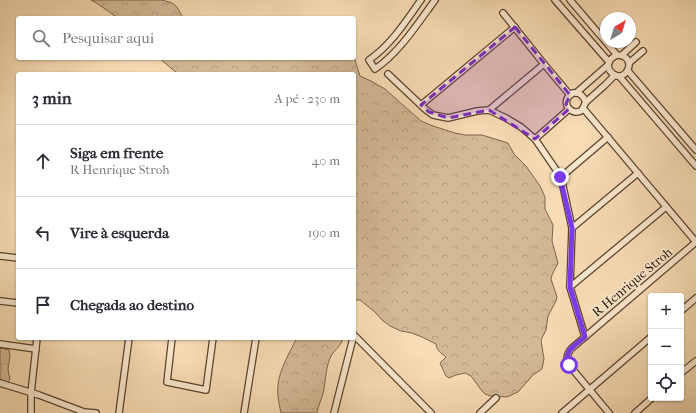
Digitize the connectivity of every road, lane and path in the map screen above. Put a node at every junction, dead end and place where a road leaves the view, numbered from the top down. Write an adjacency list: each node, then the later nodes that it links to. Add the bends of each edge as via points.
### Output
1 (421, 0): 2 (street, via 388,43 369,60 375,69 397,50)
2 (435, 0)
3 (555, 0): 12 (street)
4 (570, 0): 9 (street)
5 (503, 13): 6 (street)
6 (515, 27): 11 (street); 18 (street)
7 (628, 48): 9 (street)
8 (643, 51): 10 (street)
9 (619, 55): 10 (street, via 626,58); 12 (street, via 612,58)
10 (629, 63): 13 (street)
11 (544, 64): 16 (street); 21 (street)
12 (609, 64): 15 (street, via 609,70); 16 (street)
13 (628, 71): 15 (street); 24 (street)
14 (388, 74): 18 (street)
15 (617, 75): 17 (street); 25 (street)
16 (573, 94): 17 (street, via 580,94); 20 (street, via 566,99)
17 (586, 102): 19 (street)
18 (421, 105): 21 (street, via 443,118)
19 (583, 108): 20 (street, via 578,112); 22 (street)
20 (568, 109): 23 (street)
21 (489, 110): 23 (street, via 521,127)
22 (608, 137): 26 (street); 27 (street)
23 (535, 138): 27 (street)
24 (696, 150)
25 (696, 166)
26 (638, 173): 28 (street); 29 (street)
27 (560, 177): 29 (street)
28 (666, 207): 30 (street); 33 (street)
29 (572, 228): 33 (street)
30 (696, 242): 39 (street, R Henrique Stroh)
31 (0, 256): 32 (street)
32 (16, 258)
33 (570, 287): 39 (street)
34 (696, 298): 37 (street)
35 (0, 301): 36 (street)
36 (16, 303)
37 (684, 308)
38 (356, 337): 62 (street)
39 (585, 337): 52 (street, R Henrique Stroh, via 570,350 567,357 569,365)
40 (37, 340): 48 (street)
41 (129, 340): 59 (street)
42 (172, 340): 43 (street, via 167,382 206,390)
43 (213, 340)
44 (256, 340): 60 (street)
45 (352, 340): 61 (street)
46 (648, 340): 52 (street)
47 (0, 344): 48 (street)
48 (36, 349): 53 (street)
49 (696, 361): 50 (street)
50 (684, 371)
51 (0, 383): 53 (street)
52 (589, 390): 64 (street); 65 (street)
53 (31, 393): 56 (street); 57 (street)
54 (496, 398): 63 (street)
55 (649, 401): 66 (street)
56 (84, 412): 58 (street)
57 (31, 413)
58 (96, 413)
59 (119, 413)
60 (244, 413)
61 (334, 413)
62 (430, 413)
63 (480, 413)
64 (562, 413)
65 (609, 413)
66 (635, 413)

